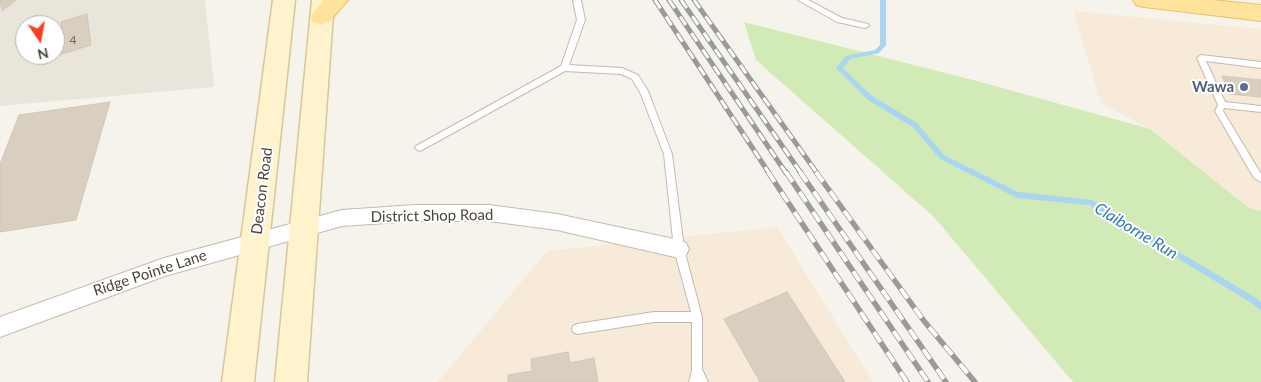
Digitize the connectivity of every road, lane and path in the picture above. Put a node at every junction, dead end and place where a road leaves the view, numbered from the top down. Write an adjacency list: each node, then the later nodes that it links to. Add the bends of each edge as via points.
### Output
1 (284, 0): 15 (main road, Deacon Road)
2 (577, 0): 9 (lane, via 581,20)
3 (802, 0): 7 (lane, via 840,20)
4 (1144, 0): 6 (main road)
5 (327, 6): 14 (main road)
6 (1261, 13)
7 (864, 26)
8 (1261, 65): 10 (lane, via 1201,58)
9 (564, 68): 12 (lane); 16 (lane, via 622,71 635,77 644,91 668,154)
10 (1222, 105): 11 (lane); 13 (lane, via 1219,111)
11 (1261, 109)
12 (419, 148)
13 (1261, 179)
14 (303, 229): 15 (street, Ridge Pointe Lane); 16 (street, District Shop Road, via 342,218 488,213 557,222); 22 (main road)
15 (256, 241): 18 (street, Ridge Pointe Lane, via 164,267); 21 (main road, Deacon Road)
16 (679, 248): 17 (lane)
17 (697, 317): 19 (lane, via 654,317); 20 (lane)
18 (0, 327)
19 (577, 329)
20 (697, 370): 23 (lane); 24 (lane)
21 (238, 382)
22 (291, 382)
23 (694, 382)
24 (703, 382)

